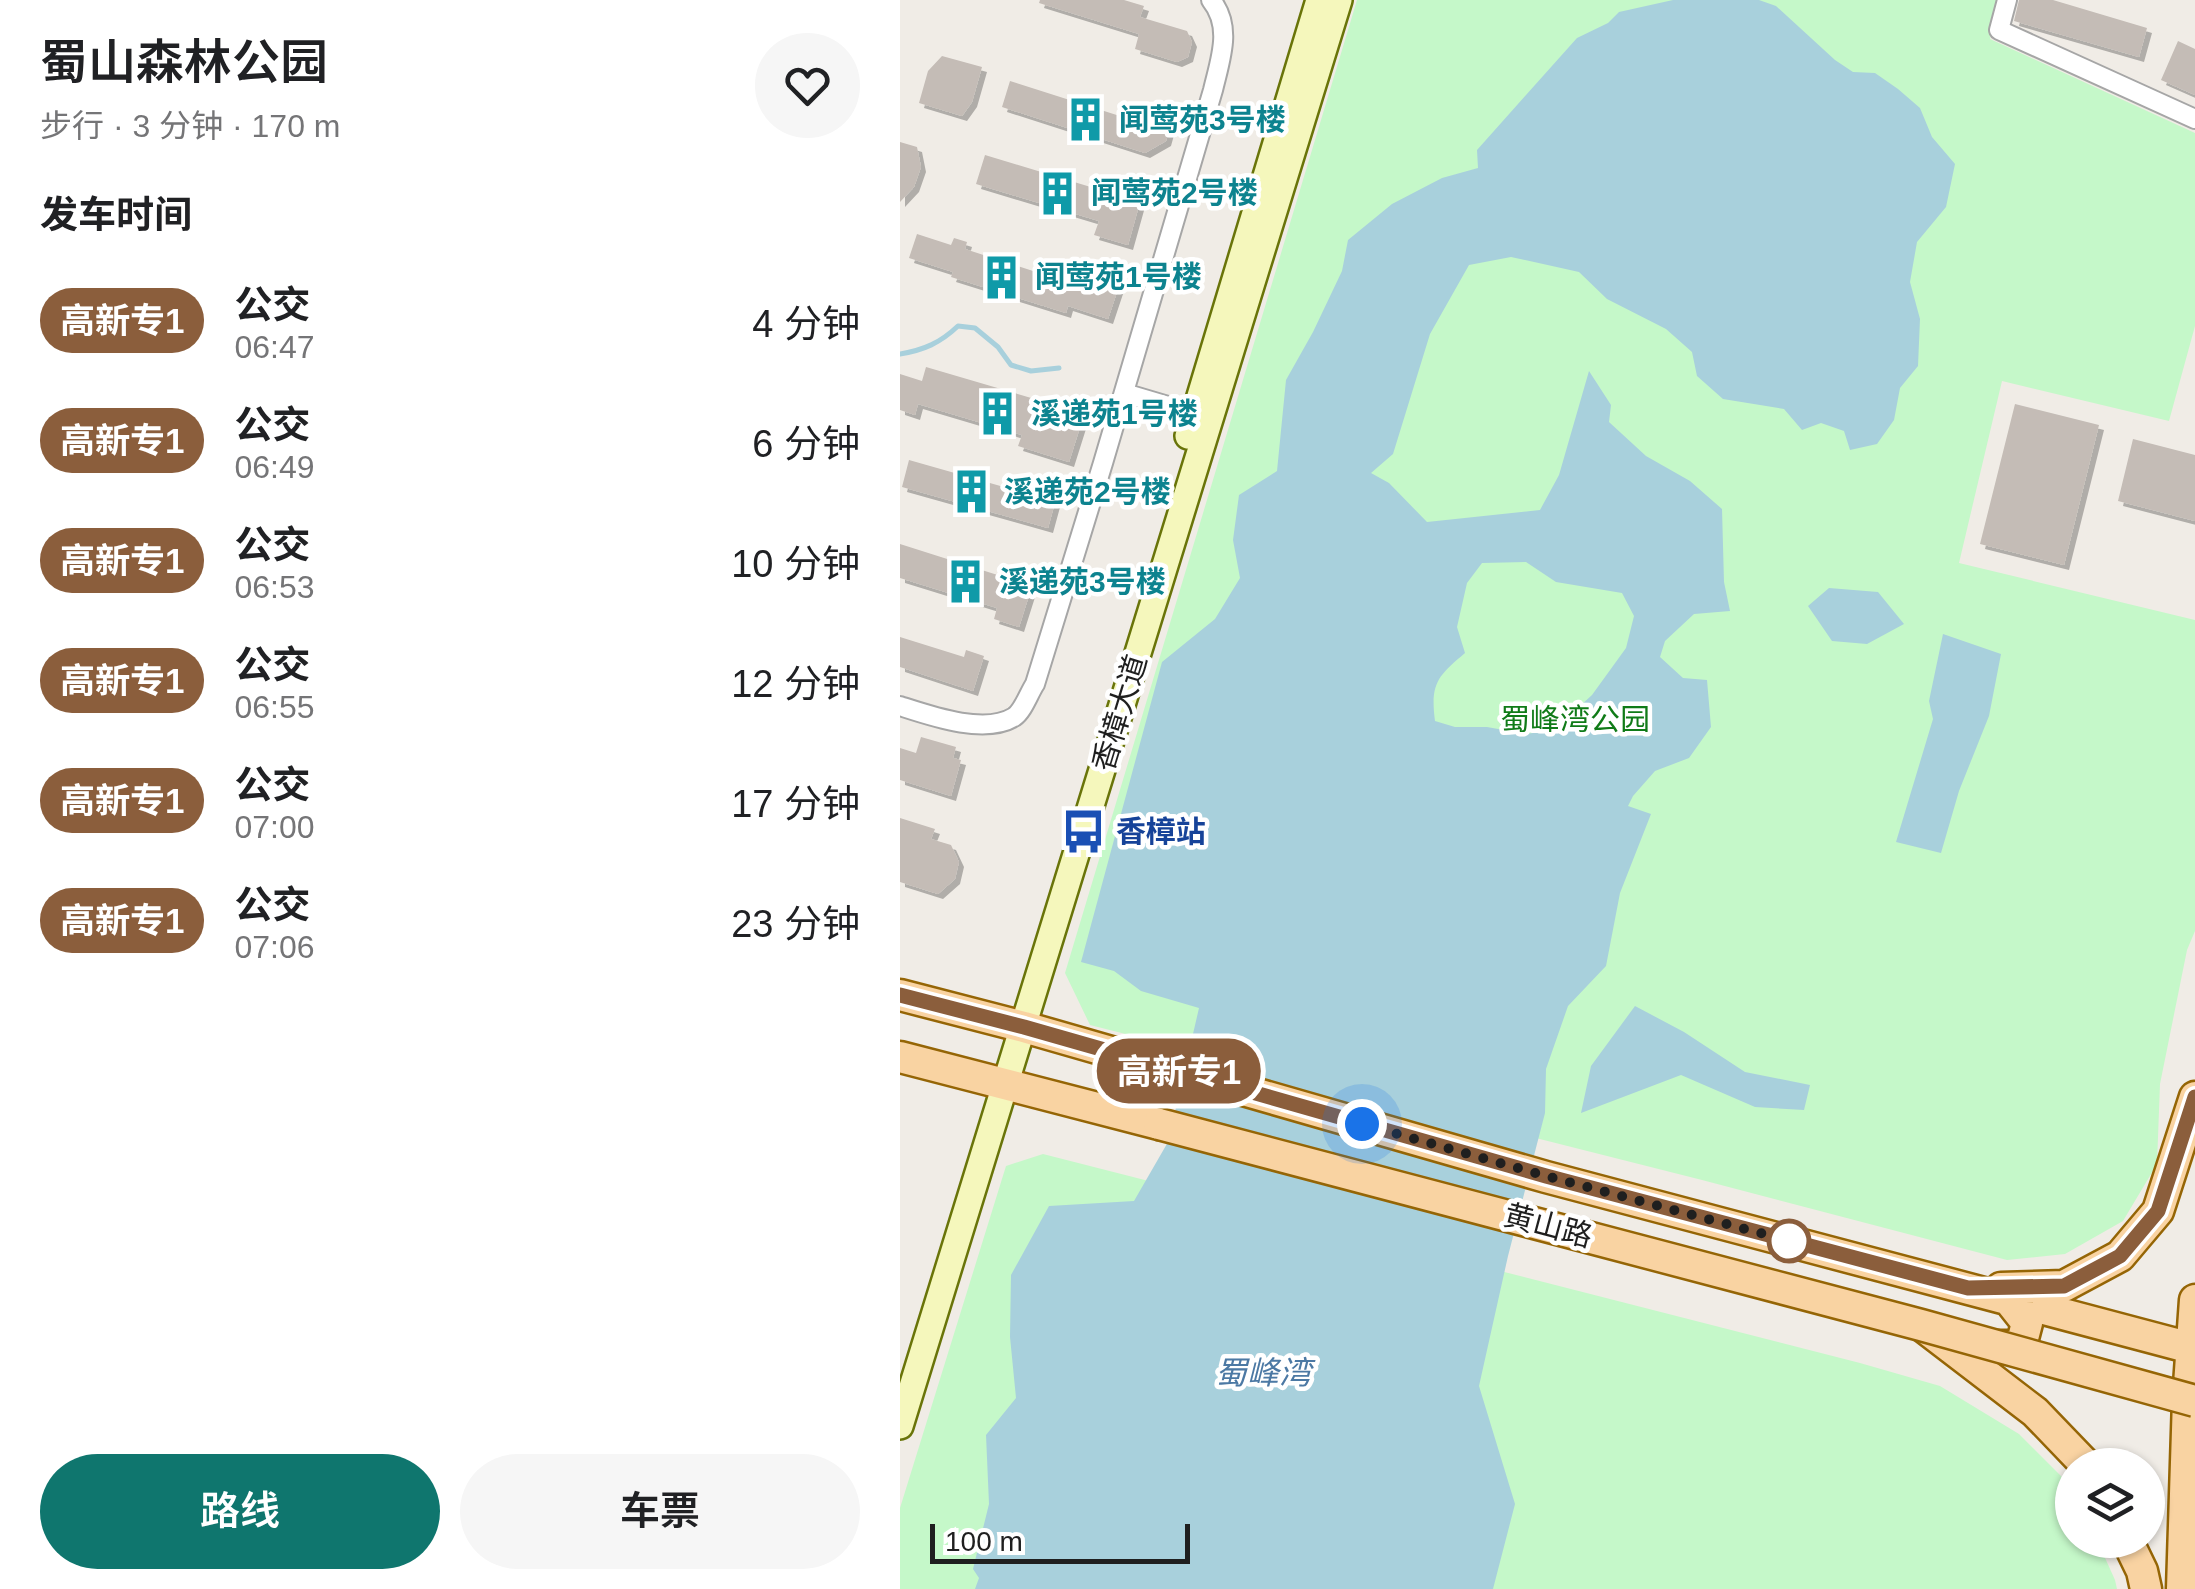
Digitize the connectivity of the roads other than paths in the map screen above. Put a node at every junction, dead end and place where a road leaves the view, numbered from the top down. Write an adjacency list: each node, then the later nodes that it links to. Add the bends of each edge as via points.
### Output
1 (1212, 0): 6 (street, via 1226,33)
2 (1319, 0): 7 (street, 香樟大道)
3 (1339, 0): 7 (street, 香樟大道)
4 (2007, 0): 5 (street, via 1999,30)
5 (2195, 119)
6 (1124, 393): 7 (street); 8 (street, via 1035,684 1017,716 989,726)
7 (1202, 417): 10 (street, 香樟大道)
8 (900, 706)
9 (900, 995): 10 (main road)
10 (1017, 1026): 12 (street, 香樟大道); 14 (main road)
11 (900, 1056): 12 (main road, 黄山路)
12 (998, 1083): 17 (main road, 黄山路, bridge); 20 (street, 香樟大道); 22 (street, 香樟大道)
13 (2195, 1097): 14 (main road, via 2158,1211 2120,1256 2064,1286)
14 (1968, 1288): 15 (main road)
15 (2008, 1299): 18 (main road, via 2027,1323 2021,1346); 19 (main road)
16 (2195, 1300): 19 (main road)
17 (1922, 1325): 18 (main road, 黄山路, bridge); 23 (main road, via 2035,1412)
18 (1995, 1346): 21 (main road, 黄山路, bridge)
19 (2194, 1349): 21 (main road)
20 (900, 1384)
21 (2192, 1400): 26 (main road)
22 (900, 1426)
23 (2070, 1448)
24 (2136, 1558): 25 (main road)
25 (2146, 1589)
26 (2182, 1589)

